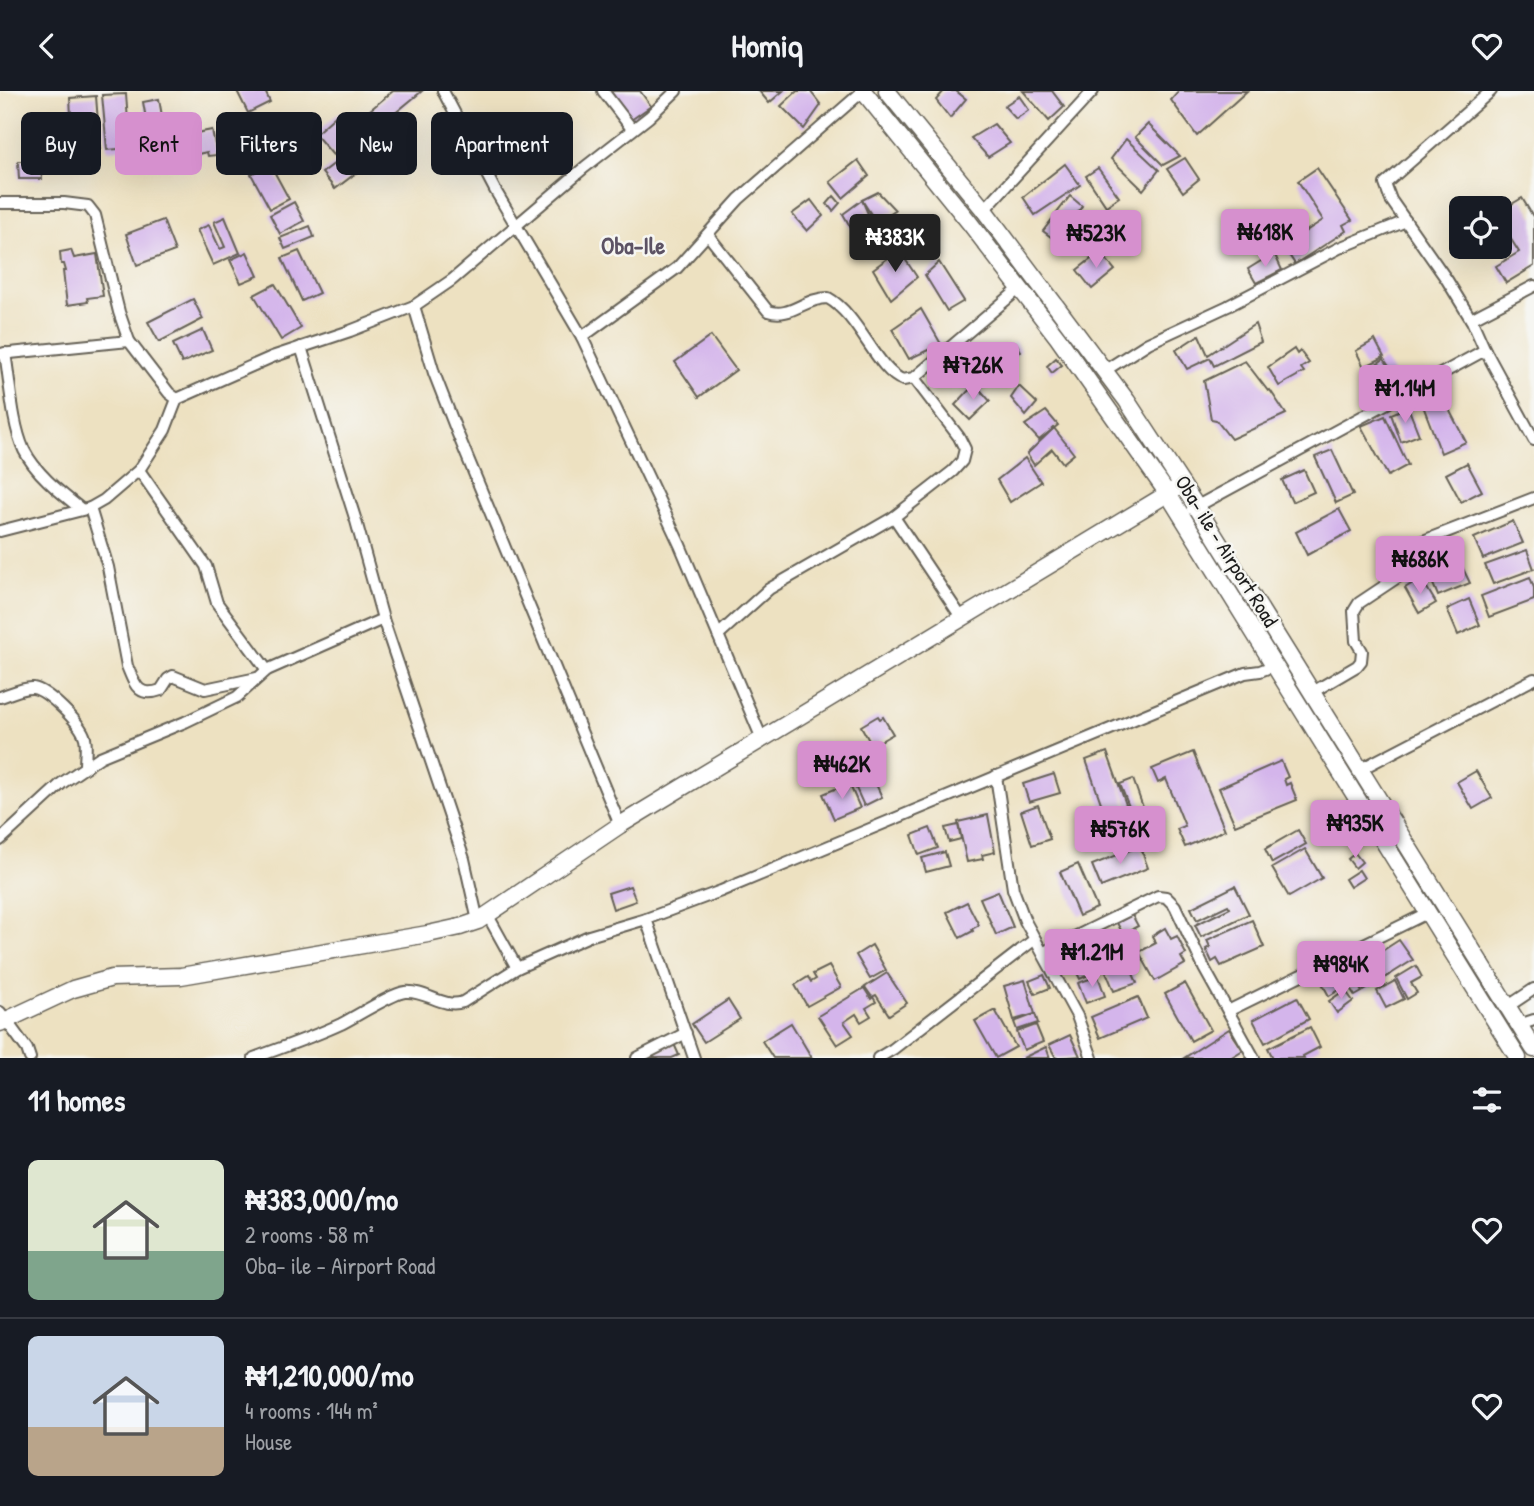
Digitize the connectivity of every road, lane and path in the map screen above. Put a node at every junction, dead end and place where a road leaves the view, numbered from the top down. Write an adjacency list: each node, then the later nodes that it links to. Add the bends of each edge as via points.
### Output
1 (443, 91): 12 (street)
2 (603, 91): 8 (street)
3 (676, 91): 8 (street)
4 (863, 91): 13 (street, via 739,199); 15 (main road, Oba- ile - Airport Road)
5 (887, 91): 10 (main road, Oba- ile - Airport Road)
6 (1093, 91): 10 (street)
7 (1491, 91): 11 (street, via 1385,184)
8 (632, 129): 12 (street)
9 (0, 203): 19 (street, via 88,206 95,215)
10 (984, 210): 23 (main road, Oba- ile - Airport Road)
11 (1406, 221): 17 (street); 23 (street, via 1339,248 1148,343)
12 (516, 225): 16 (street); 18 (street)
13 (708, 235): 18 (street, via 661,281); 24 (street, via 768,311 777,314 828,298 844,309 896,378)
14 (1534, 286): 17 (street)
15 (1020, 288): 24 (street); 27 (main road, Oba- ile - Airport Road)
16 (414, 306): 20 (street); 51 (street, via 457,432)
17 (1471, 319): 21 (street)
18 (582, 337): 40 (street)
19 (129, 341): 22 (street); 25 (street)
20 (301, 347): 25 (street); 38 (street)
21 (1485, 350): 28 (street); 33 (street)
22 (3, 353): 34 (street, via 24,449 40,471)
23 (1104, 371): 26 (main road, Oba- ile - Airport Road)
24 (914, 378): 36 (street, via 965,449 953,471)
25 (177, 399): 29 (street)
26 (1127, 401): 27 (main road); 30 (main road, Oba- ile - Airport Road)
27 (1112, 413): 31 (main road, Oba- ile - Airport Road)
28 (1534, 440)
29 (139, 470): 34 (street, via 104,500); 42 (street, via 206,566 217,603)
30 (1182, 485): 31 (main road); 33 (main road, Oba- ile - Airport Road)
31 (1168, 494): 35 (main road, Oba- ile - Airport Road); 39 (main road)
32 (1534, 498): 45 (street, via 1418,543 1401,575 1354,611 1361,661)
33 (1196, 506): 35 (street); 45 (main road, Oba- ile - Airport Road)
34 (86, 508): 37 (street); 43 (street, via 108,567 127,666 142,692 161,690 173,676 205,689)
35 (1181, 516): 41 (main road, Oba- ile - Airport Road)
36 (894, 517): 39 (street); 40 (street, via 769,589)
37 (0, 531)
38 (383, 619): 42 (street); 54 (street)
39 (963, 619): 47 (main road)
40 (718, 635): 47 (street)
41 (1273, 666): 50 (street, via 1245,673); 53 (main road, Oba- ile - Airport Road)
42 (267, 670): 43 (street)
43 (257, 678): 48 (street, via 229,701)
44 (1534, 679): 49 (street)
45 (1311, 693): 49 (main road, Oba- ile - Airport Road)
46 (0, 697): 48 (street, via 29,688 48,696 84,734)
47 (762, 739): 51 (main road)
48 (85, 766): 52 (street)
49 (1359, 770): 60 (main road, Oba- ile - Airport Road)
50 (996, 776): 55 (street); 56 (street, via 1013,889)
51 (620, 825): 54 (main road)
52 (0, 841)
53 (1427, 913): 61 (street); 73 (main road, Oba- ile - Airport Road)
54 (482, 918): 58 (street); 62 (main road, via 428,934 181,976 105,979)
55 (646, 919): 58 (street, via 589,936); 64 (street)
56 (1035, 939): 57 (street); 70 (street)
57 (1044, 953): 61 (street, via 1158,896 1166,897 1175,906); 71 (street, via 1077,1016)
58 (517, 968): 67 (street, via 463,1002 454,1005 405,992 339,1025)
59 (1534, 989): 60 (street)
60 (1507, 1007): 63 (main road, Oba- ile - Airport Road)
61 (1228, 1011): 72 (street)
62 (2, 1019): 66 (street)
63 (1526, 1023): 65 (main road, Oba- ile - Airport Road)
64 (686, 1033): 68 (street); 69 (street)
65 (1534, 1049)
66 (30, 1058)
67 (254, 1058)
68 (637, 1058)
69 (694, 1058)
70 (878, 1058)
71 (1092, 1058)
72 (1254, 1058)
73 (1518, 1058)

